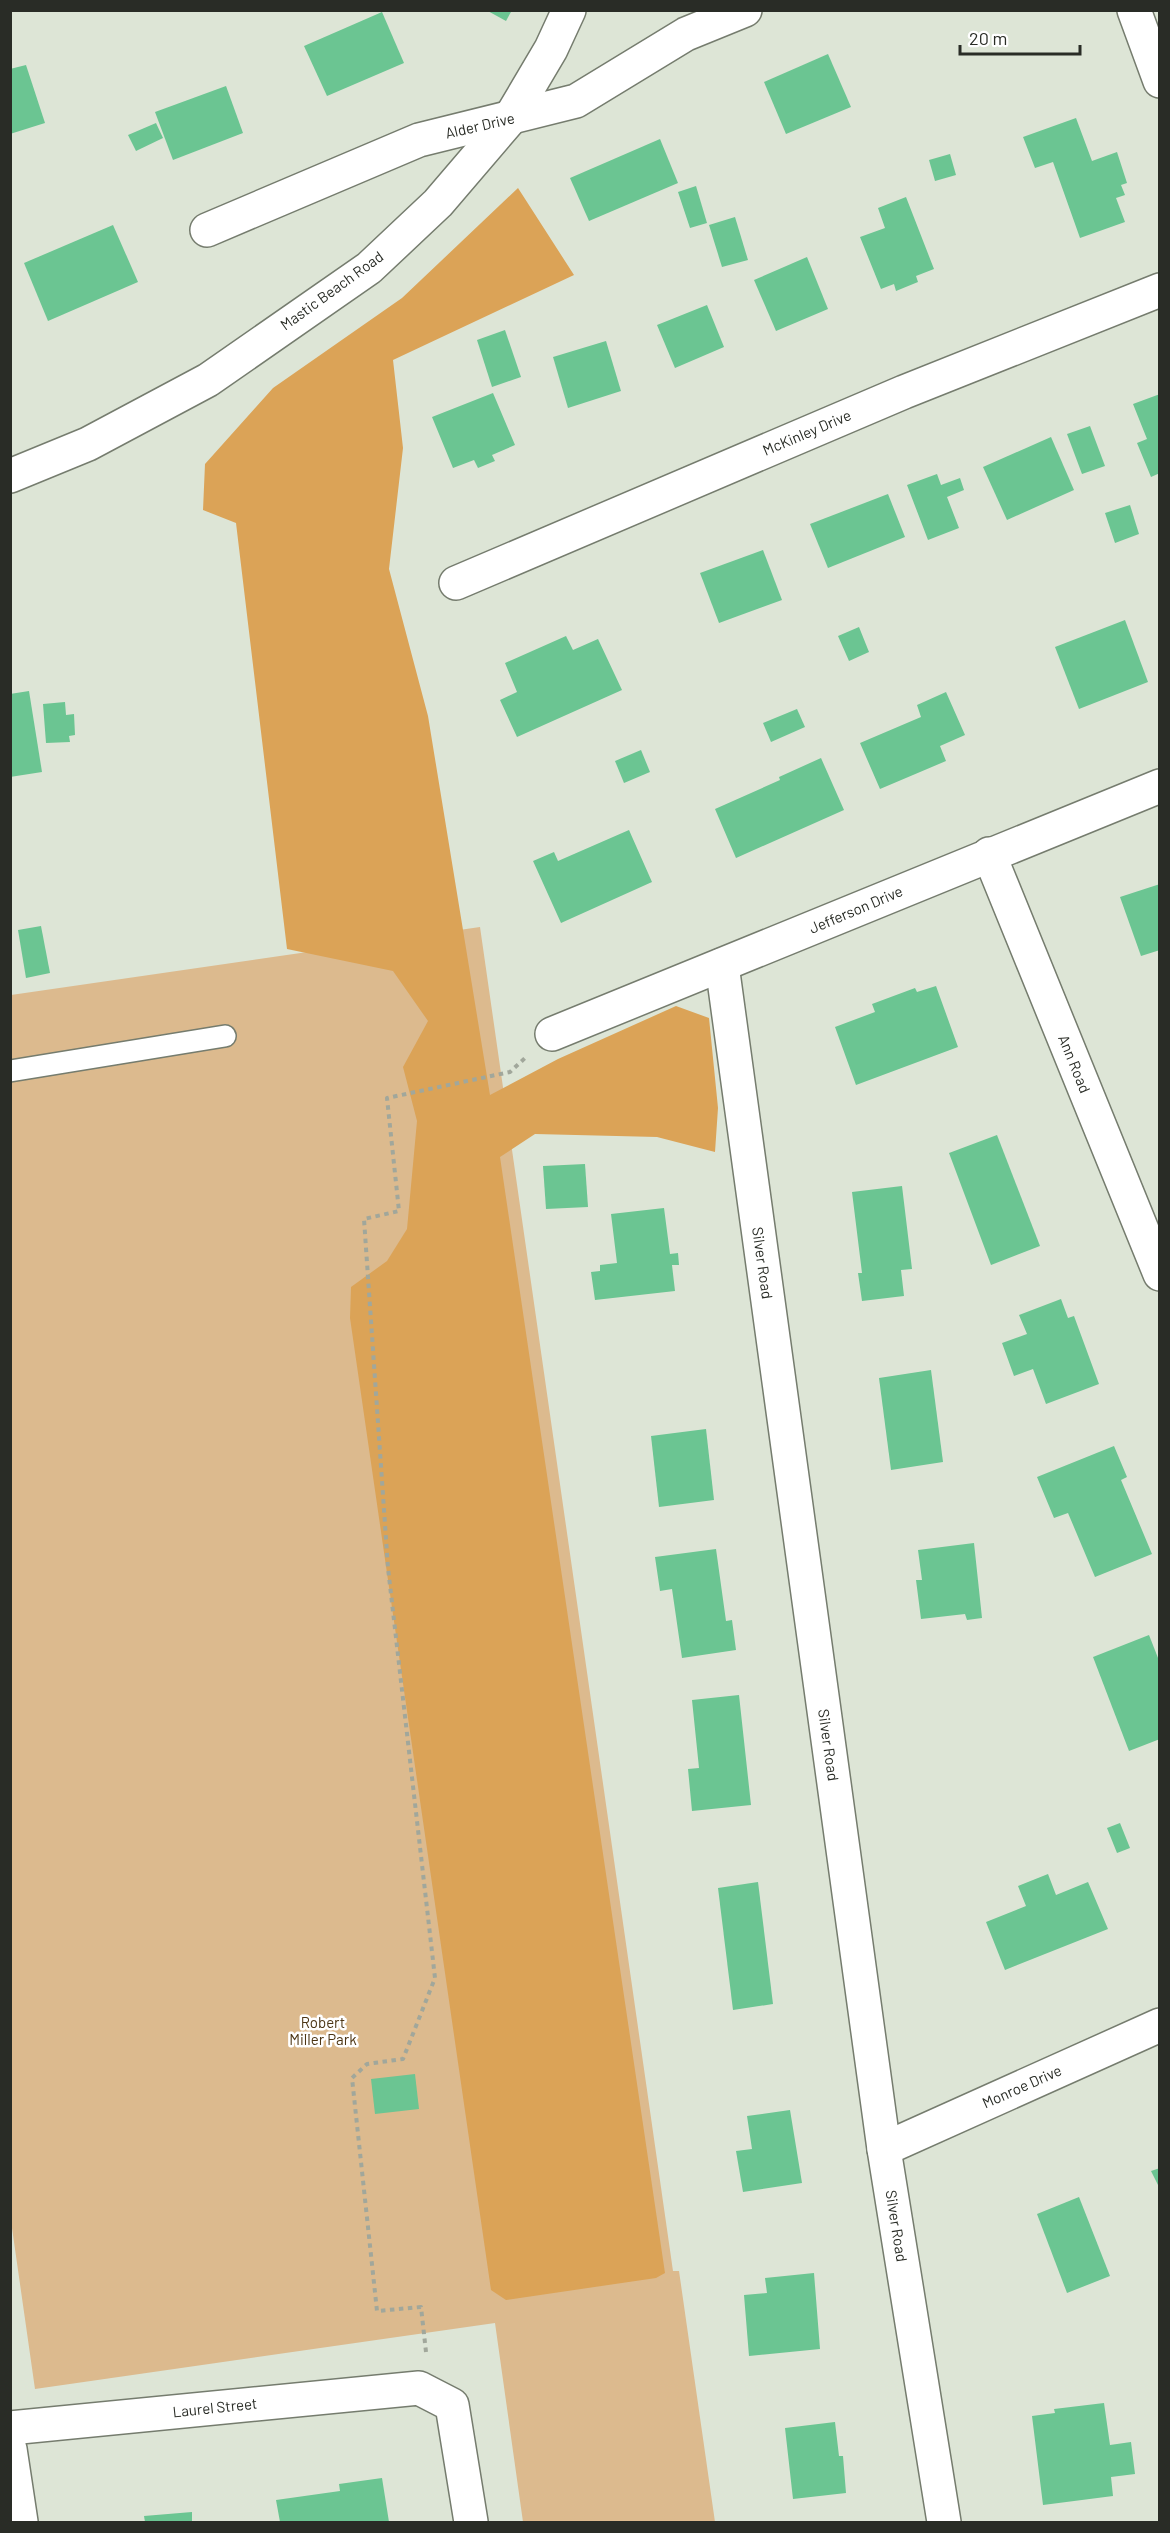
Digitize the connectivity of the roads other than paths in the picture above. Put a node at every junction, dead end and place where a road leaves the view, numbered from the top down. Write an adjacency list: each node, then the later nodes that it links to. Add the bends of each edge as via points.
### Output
1 (569, 10): 5 (street, Mastic Beach Road)
2 (745, 10): 5 (street, Alder Drive, via 686,34 576,101)
3 (1134, 10): 4 (street)
4 (1160, 81)
5 (509, 120): 6 (street, Alder Drive, via 419,140); 8 (street, Mastic Beach Road, via 438,203 369,268 208,380 88,444)
6 (207, 230)
7 (1160, 290): 9 (street, McKinley Drive, via 904,392)
8 (10, 476)
9 (456, 583)
10 (1160, 786): 11 (street, Jefferson Drive)
11 (989, 854): 12 (street, Jefferson Drive); 16 (street, Ann Road)
12 (722, 966): 13 (street, Jefferson Drive); 18 (street, Silver Road)
13 (552, 1034)
14 (225, 1036): 15 (lane)
15 (10, 1071)
16 (1160, 1274)
17 (1160, 2025): 18 (street, Monroe Drive)
18 (884, 2149): 23 (street, Silver Road)
19 (10, 2428): 22 (street, Laurel Street, via 425,2391 452,2405)
20 (10, 2449): 21 (street)
21 (21, 2523)
22 (471, 2523)
23 (944, 2523)

